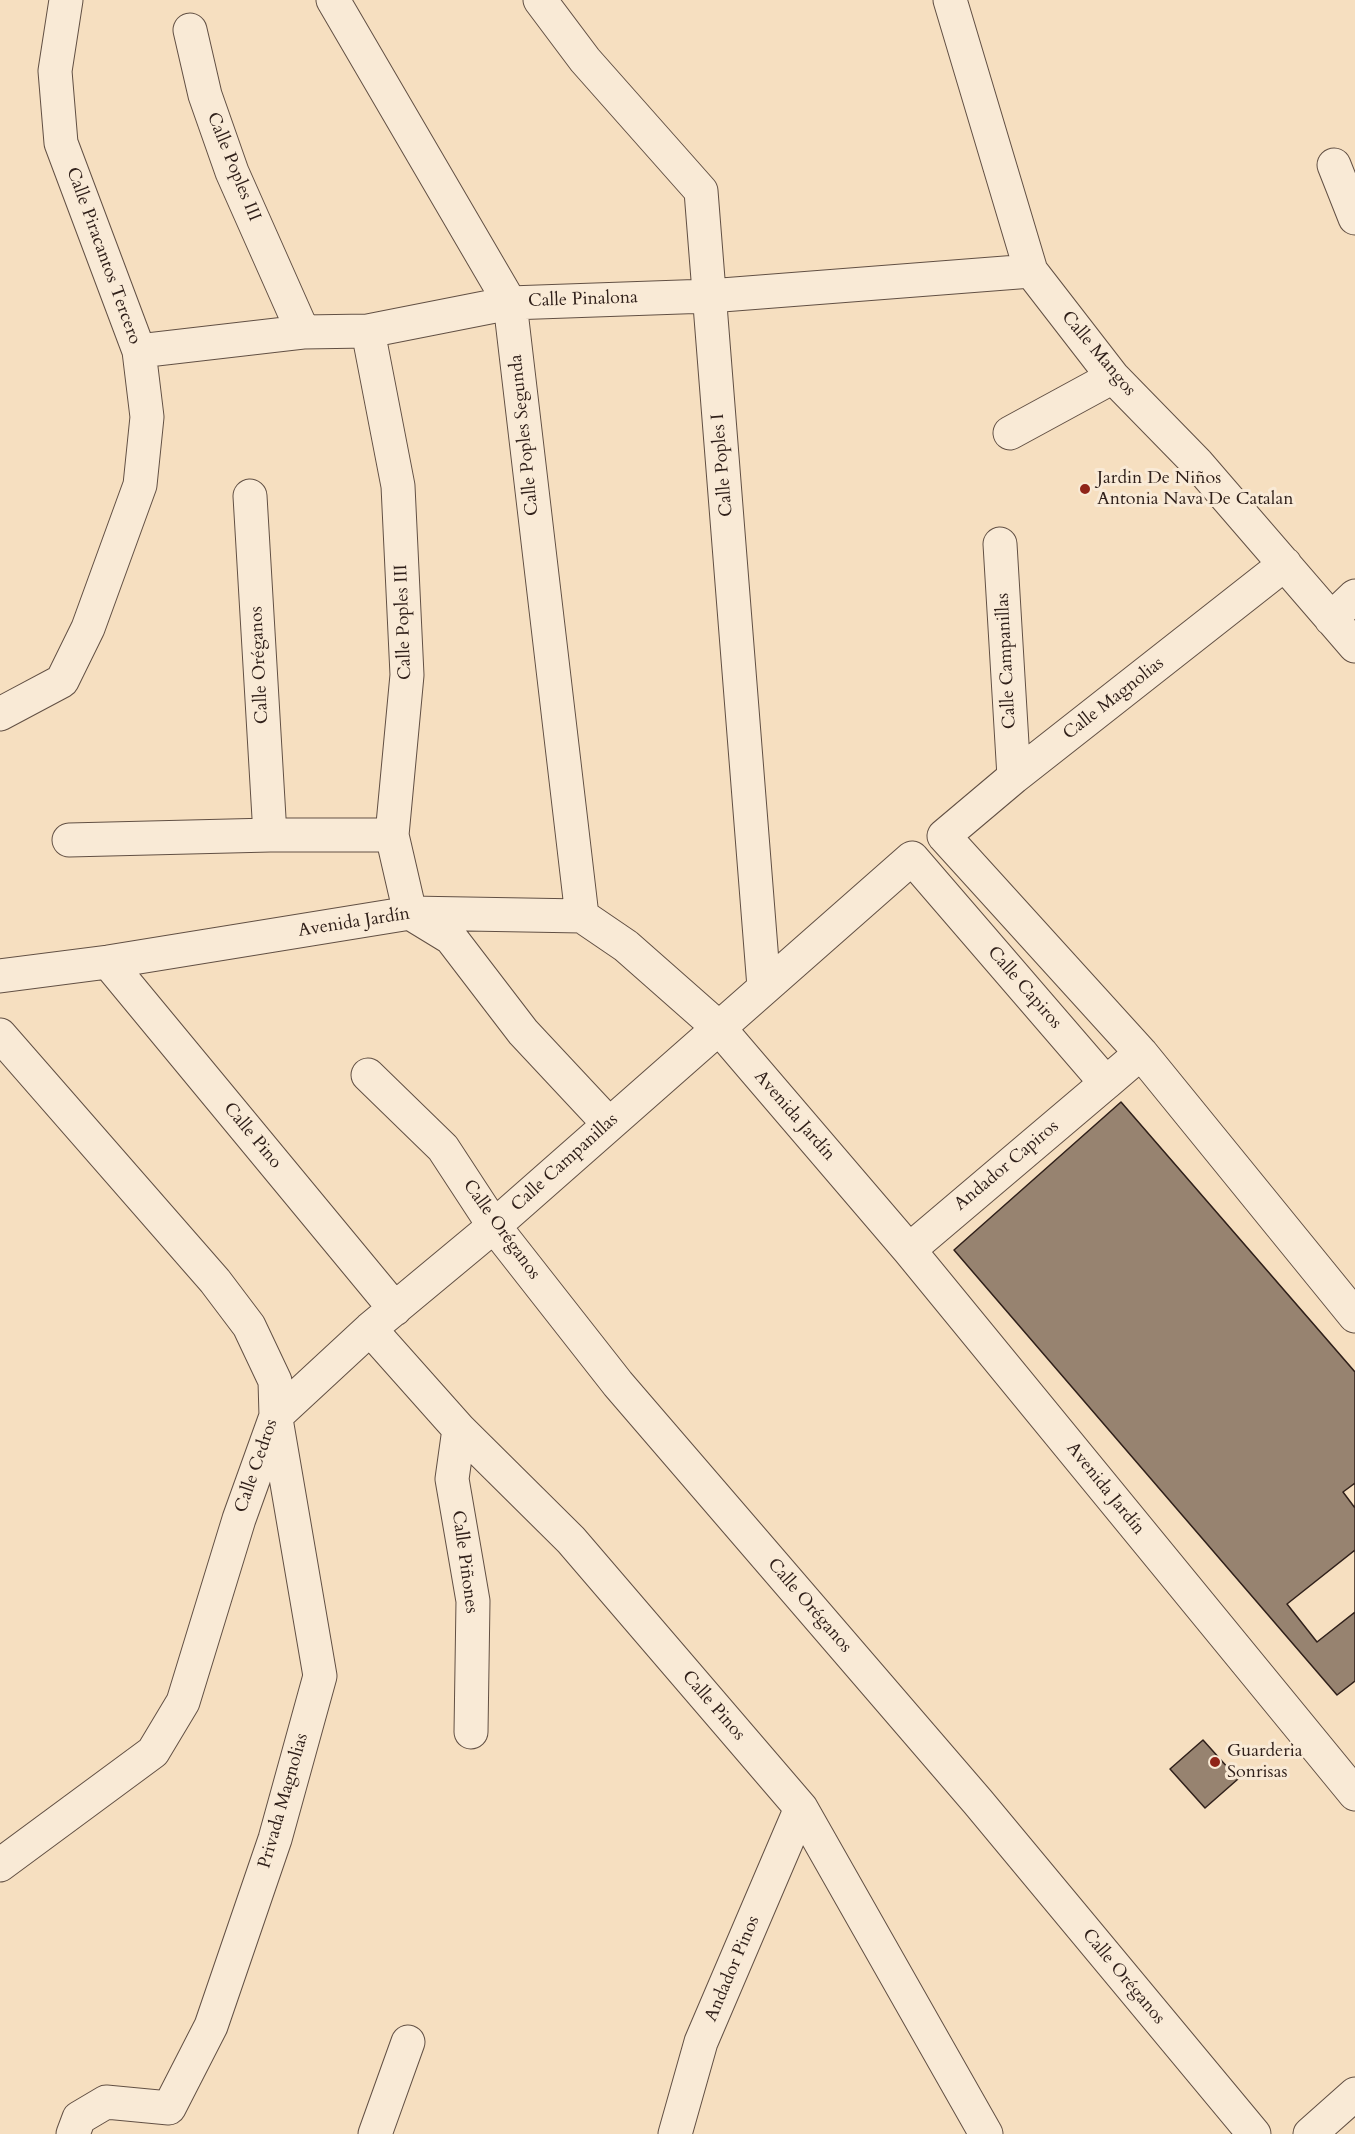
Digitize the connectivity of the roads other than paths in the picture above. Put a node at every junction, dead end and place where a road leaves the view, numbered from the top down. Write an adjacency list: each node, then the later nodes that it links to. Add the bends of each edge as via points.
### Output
1 (66, 0): 13 (street, Calle Piracantos Tercero, via 55,71 61,143)
2 (333, 0): 10 (street, Calle Poples Segunda)
3 (540, 0): 9 (street, Calle Poples I, via 585,60 701,191)
4 (950, 0): 8 (street, Calle Mangos)
5 (190, 30): 12 (street, Calle Poples III, via 205,95 232,172)
6 (1334, 165): 7 (street)
7 (1355, 218)
8 (1030, 271): 9 (street, Calle Pinalona); 14 (street, Calle Mangos)
9 (709, 296): 10 (street, Calle Pinalona); 31 (street, Calle Poples I)
10 (510, 303): 11 (street, Calle Pinalona); 28 (street, Calle Poples Segunda)
11 (368, 331): 12 (street, Calle Pinalona); 25 (street, Calle Poples III, via 398,486 401,545 407,675)
12 (303, 332): 13 (street, Calle Pinalona)
13 (138, 351): 22 (street, Calle Piracantos Tercero, via 147,417 140,485 88,628 62,681)
14 (1113, 377): 15 (street); 18 (street, Calle Mangos, via 1197,463)
15 (1010, 433)
16 (250, 496): 24 (street, Calle Oréganos)
17 (1000, 544): 23 (street, Calle Campanillas)
18 (1285, 564): 20 (street, Calle Mangos); 23 (street, Calle Magnolias)
19 (1355, 596): 20 (street)
20 (1331, 619): 21 (street, Calle Mangos)
21 (1355, 646)
22 (0, 714)
23 (1014, 777): 34 (street, Calle Magnolias, via 944,836)
24 (270, 835): 25 (street); 26 (street)
25 (392, 835): 27 (street, Calle Poples III)
26 (69, 840)
27 (410, 913): 28 (street, Avenida Jardín); 29 (street, Avenida Jardín); 37 (street, via 451,938 523,1032)
28 (582, 916): 32 (street, Avenida Jardín, via 626,945)
29 (108, 962): 30 (street, Avenida Jardín); 40 (street, Calle Pino)
30 (0, 976)
31 (764, 987): 32 (street); 36 (street, Calle Capiros, via 912,858)
32 (719, 1028): 37 (street, Calle Campanillas); 39 (street, Avenida Jardín)
33 (0, 1035): 43 (street, Calle Cedros, via 215,1281 249,1326 275,1381)
34 (1141, 1053): 36 (street); 41 (street)
35 (369, 1075): 38 (street, Calle Oréganos, via 443,1148)
36 (1106, 1083): 39 (street, Andador Capiros)
37 (609, 1124): 38 (street, Calle Campanillas)
38 (494, 1226): 40 (street, Calle Campanillas); 56 (street, Calle Oréganos, via 618,1384 978,1802)
39 (909, 1250): 46 (street, Avenida Jardín)
40 (395, 1309): 42 (street, Calle Campanillas)
41 (1355, 1316)
42 (370, 1329): 43 (street, Calle Campanillas); 44 (street, Calle Pinos)
43 (276, 1416): 48 (street, Calle Cedros, via 239,1519 183,1702 153,1752); 51 (street, Privada Magnolias, via 320,1676 275,1839 211,2026)
44 (459, 1429): 45 (street, Calle Piñones, via 452,1479 473,1601); 47 (street, Calle Pinos, via 571,1540)
45 (471, 1732)
46 (1355, 1794)
47 (801, 1808): 54 (street, Andador Pinos, via 701,2042); 55 (street, Calle Pinos)
48 (0, 1864)
49 (408, 2042): 53 (street)
50 (1355, 2094): 57 (street)
51 (171, 2121): 52 (street, Privada Magnolias, via 106,2102 79,2118)
52 (73, 2134)
53 (375, 2134)
54 (675, 2134)
55 (986, 2134)
56 (1254, 2134)
57 (1310, 2134)

